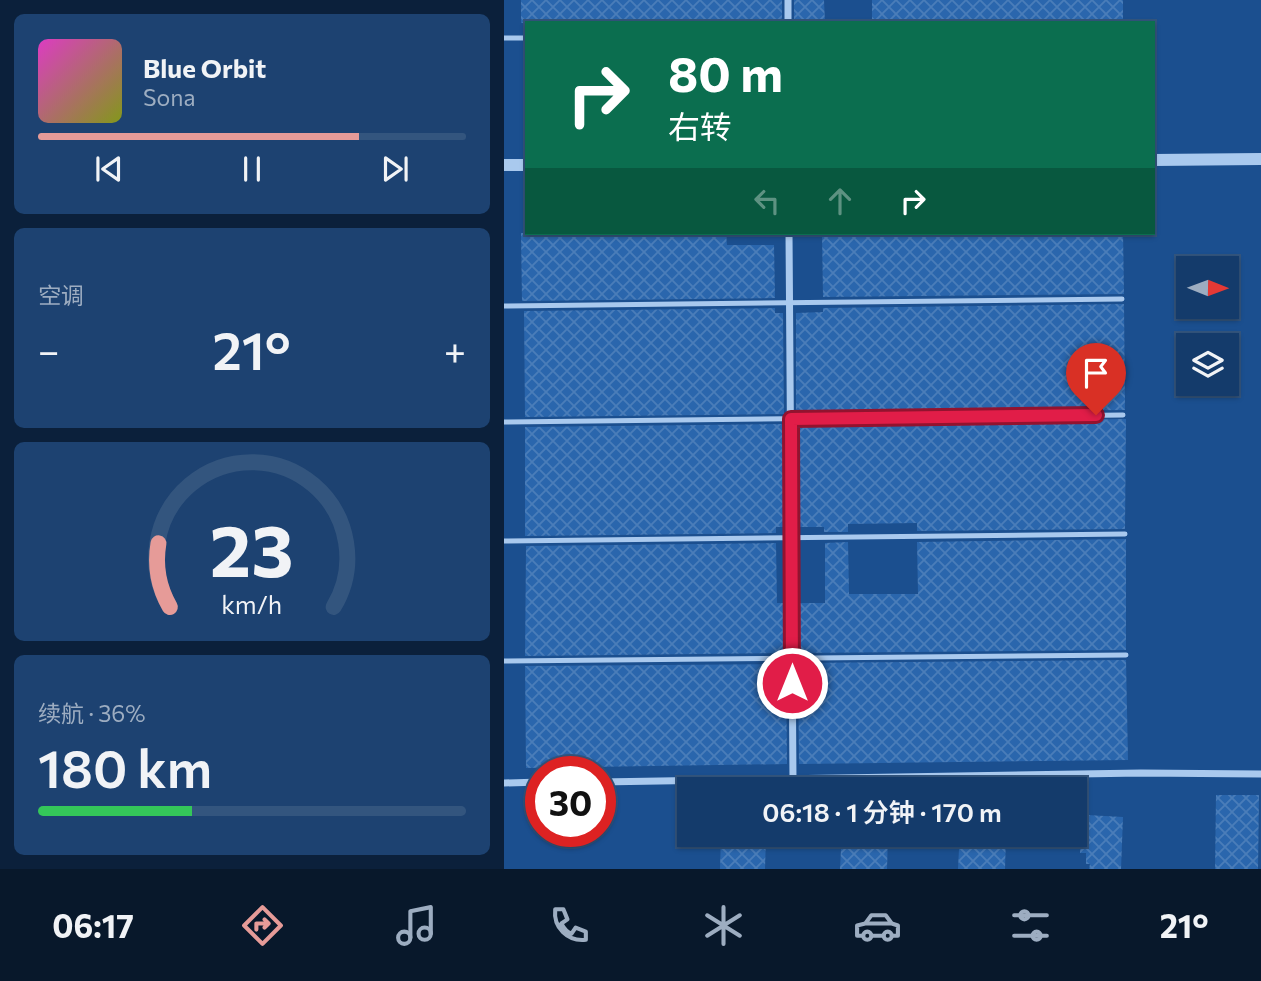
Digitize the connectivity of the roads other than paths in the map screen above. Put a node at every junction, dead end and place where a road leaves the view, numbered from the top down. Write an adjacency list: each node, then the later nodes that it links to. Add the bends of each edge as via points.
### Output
1 (788, 0): 2 (street)
2 (788, 21)
3 (504, 38): 4 (lane)
4 (525, 38)
5 (1261, 159): 6 (street)
6 (1155, 160)
7 (504, 165): 8 (street)
8 (525, 165)
9 (789, 235): 11 (street)
10 (1122, 299): 11 (lane)
11 (790, 303): 12 (lane); 14 (street)
12 (504, 306)
13 (1123, 415): 14 (lane)
14 (791, 419): 15 (lane); 17 (street)
15 (504, 422)
16 (1125, 534): 17 (lane)
17 (792, 538): 18 (lane); 20 (street)
18 (504, 541)
19 (1126, 654): 20 (lane)
20 (792, 659): 21 (lane); 23 (street)
21 (504, 661)
22 (1261, 774): 24 (street)
23 (793, 777)
24 (942, 777)
25 (677, 781): 27 (street)
26 (525, 782): 28 (street)
27 (616, 782)
28 (504, 783)

